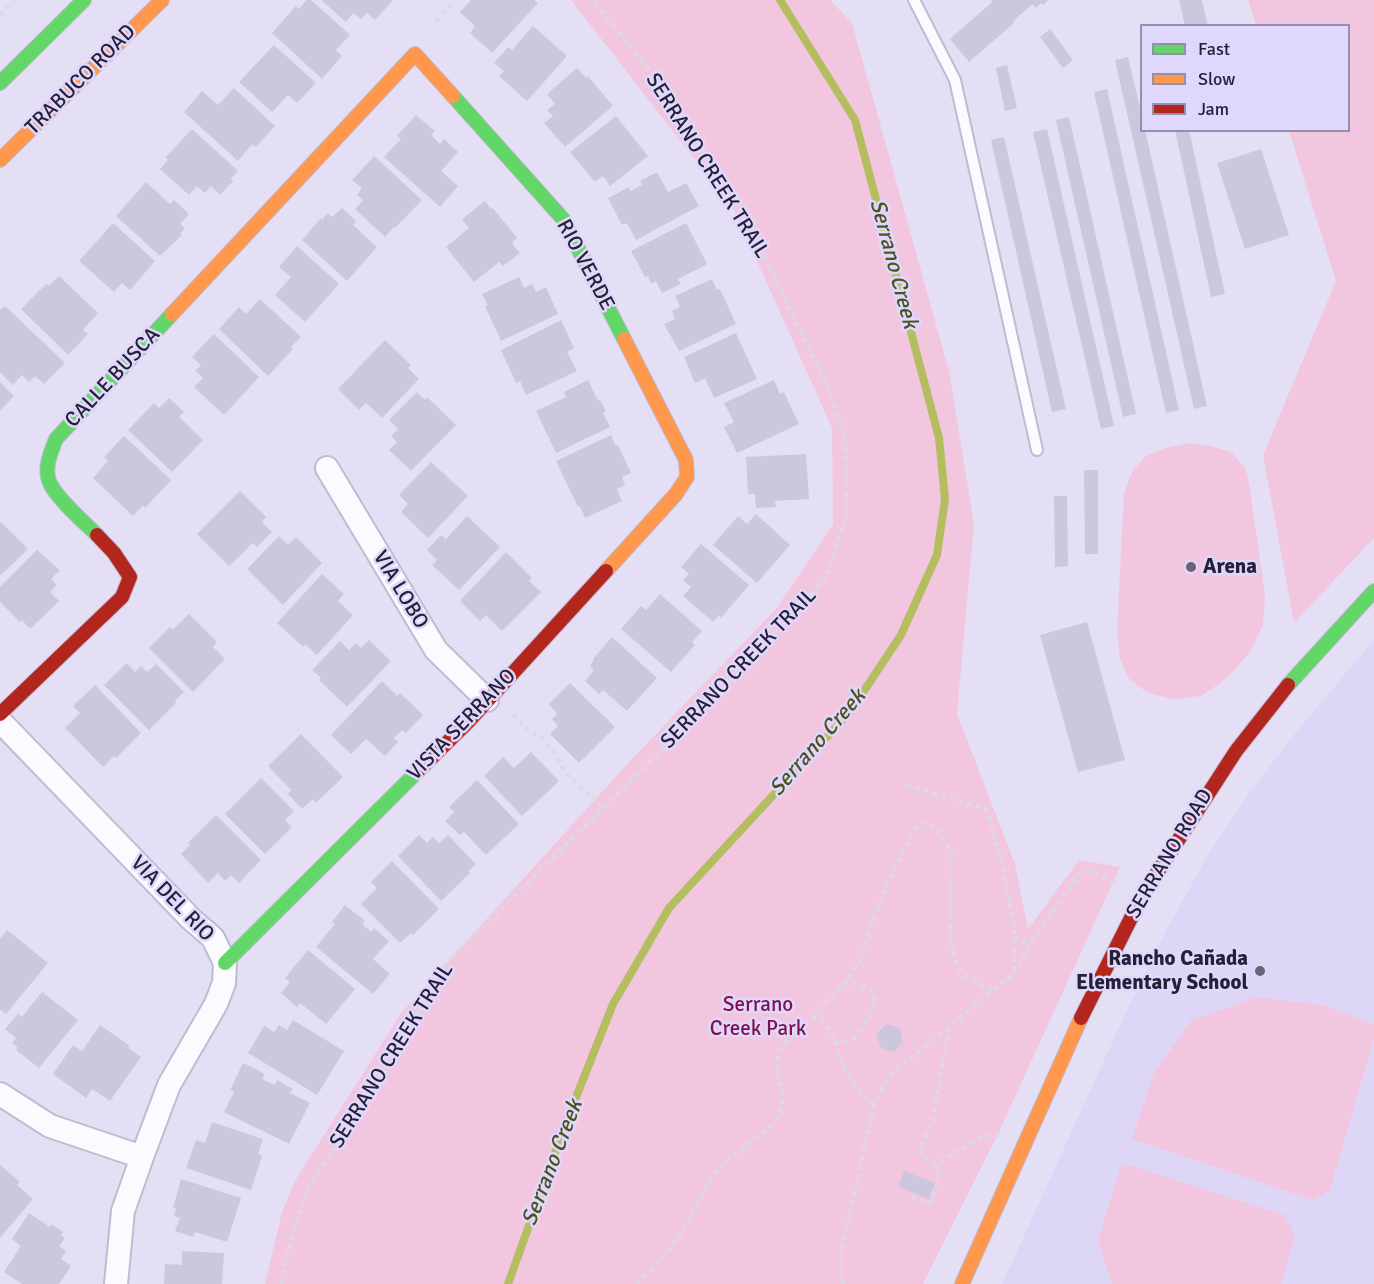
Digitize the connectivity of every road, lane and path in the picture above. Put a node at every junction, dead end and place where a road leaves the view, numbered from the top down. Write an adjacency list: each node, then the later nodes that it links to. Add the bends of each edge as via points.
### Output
1 (15, 0): 7 (path)
2 (84, 0): 10 (street)
3 (162, 0): 11 (street, TRABUCO ROAD)
4 (456, 0): 8 (path)
5 (592, 0): 21 (path, SERRANO CREEK TRAIL, via 657,79 748,225 828,388 845,437 847,512 827,577)
6 (914, 0): 12 (lane, via 955,80)
7 (0, 15)
8 (436, 21)
9 (415, 54): 14 (street, RIO VERDE, via 563,219 686,460); 17 (street, CALLE BUSCA, via 56,439 48,458 48,480 114,553 130,577 122,597 110,610)
10 (0, 83)
11 (0, 160)
12 (1037, 450)
13 (327, 468): 16 (street, VIA LOBO, via 436,650)
14 (687, 477): 16 (street, VISTA SERRANO, via 676,494)
15 (1374, 591): 22 (street, SERRANO ROAD, via 1276,699 1236,751)
16 (488, 700): 25 (street, VISTA SERRANO)
17 (0, 714)
18 (512, 714): 21 (path, via 541,737 566,773)
19 (0, 721): 25 (street, VIA DEL RIO, via 213,938)
20 (907, 785): 23 (path, via 987,810 1000,854)
21 (603, 807): 39 (path, SERRANO CREEK TRAIL, via 448,962 355,1119 307,1190)
22 (1142, 896): 24 (path, via 1089,871 1080,873); 34 (street, SERRANO ROAD, via 1091,997)
23 (1014, 938): 24 (path); 26 (path)
24 (1030, 944): 26 (path)
25 (225, 963): 35 (street, VIA DEL RIO, via 224,983 216,1004 169,1085)
26 (1014, 973): 28 (path)
27 (847, 981): 28 (path, via 860,960 897,863 915,828 924,823 938,830 952,854 950,937 957,966 965,976); 29 (path); 31 (path, via 868,988 875,1000 872,1014 854,1040)
28 (994, 991): 30 (path)
29 (814, 1018): 31 (path, via 825,1022); 40 (path, via 778,1052 780,1115 720,1167 683,1230)
30 (949, 1028): 33 (path, via 888,1077); 36 (path, via 933,1119 920,1149 921,1156)
31 (835, 1042): 33 (path, via 843,1067)
32 (0, 1094): 35 (street, via 50,1126)
33 (874, 1106): 41 (path, via 840,1258)
34 (1025, 1146): 36 (path, via 1001,1135 985,1136); 42 (street, SERRANO ROAD)
35 (142, 1157): 38 (street, VIA DEL RIO, via 123,1211)
36 (936, 1162): 37 (path, via 939,1178 930,1203)
37 (912, 1197)
38 (116, 1284)
39 (282, 1284)
40 (637, 1284)
41 (843, 1284)
42 (962, 1284)

